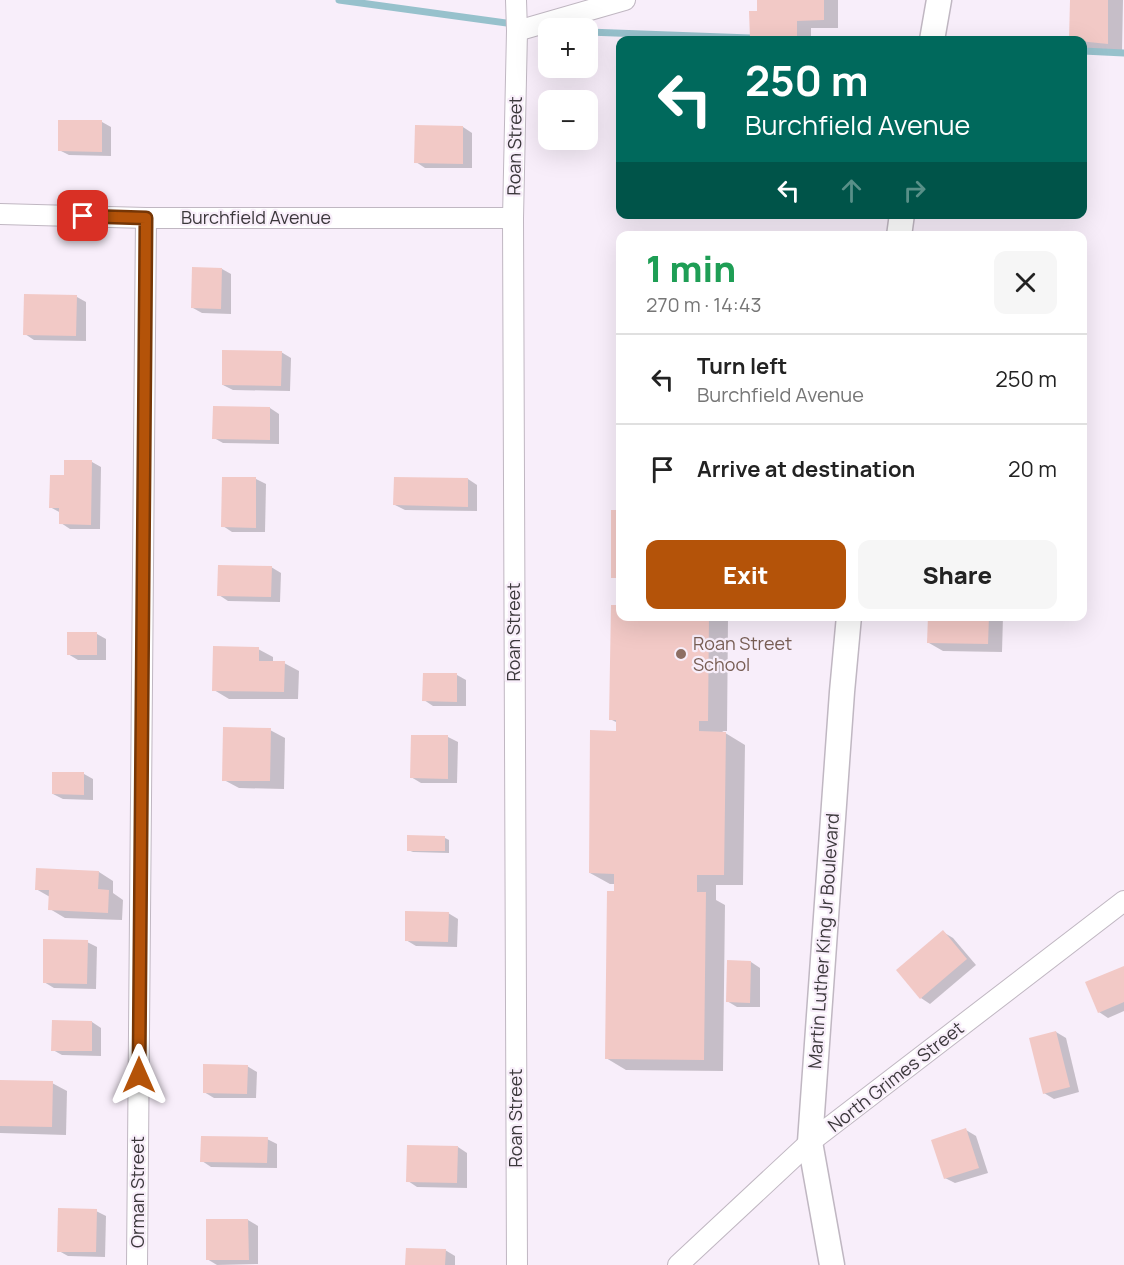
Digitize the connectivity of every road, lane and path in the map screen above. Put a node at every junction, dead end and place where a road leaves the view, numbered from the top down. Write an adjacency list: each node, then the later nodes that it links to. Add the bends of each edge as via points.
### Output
1 (516, 0): 4 (street, Roan Street)
2 (625, 0): 4 (street)
3 (939, 0): 5 (street)
4 (518, 31): 8 (street, Roan Street)
5 (933, 36)
6 (0, 214): 7 (street, Burchfield Avenue)
7 (146, 218): 8 (street, Burchfield Avenue); 12 (street, Orman Street)
8 (513, 218): 13 (street, Roan Street)
9 (849, 621): 11 (street, Martin Luther King Jr Boulevard)
10 (1124, 901): 11 (street, North Grimes Street)
11 (810, 1142): 14 (street, North Grimes Street); 15 (street, Martin Luther King Jr Boulevard)
12 (137, 1265)
13 (517, 1265)
14 (678, 1265)
15 (832, 1265)

